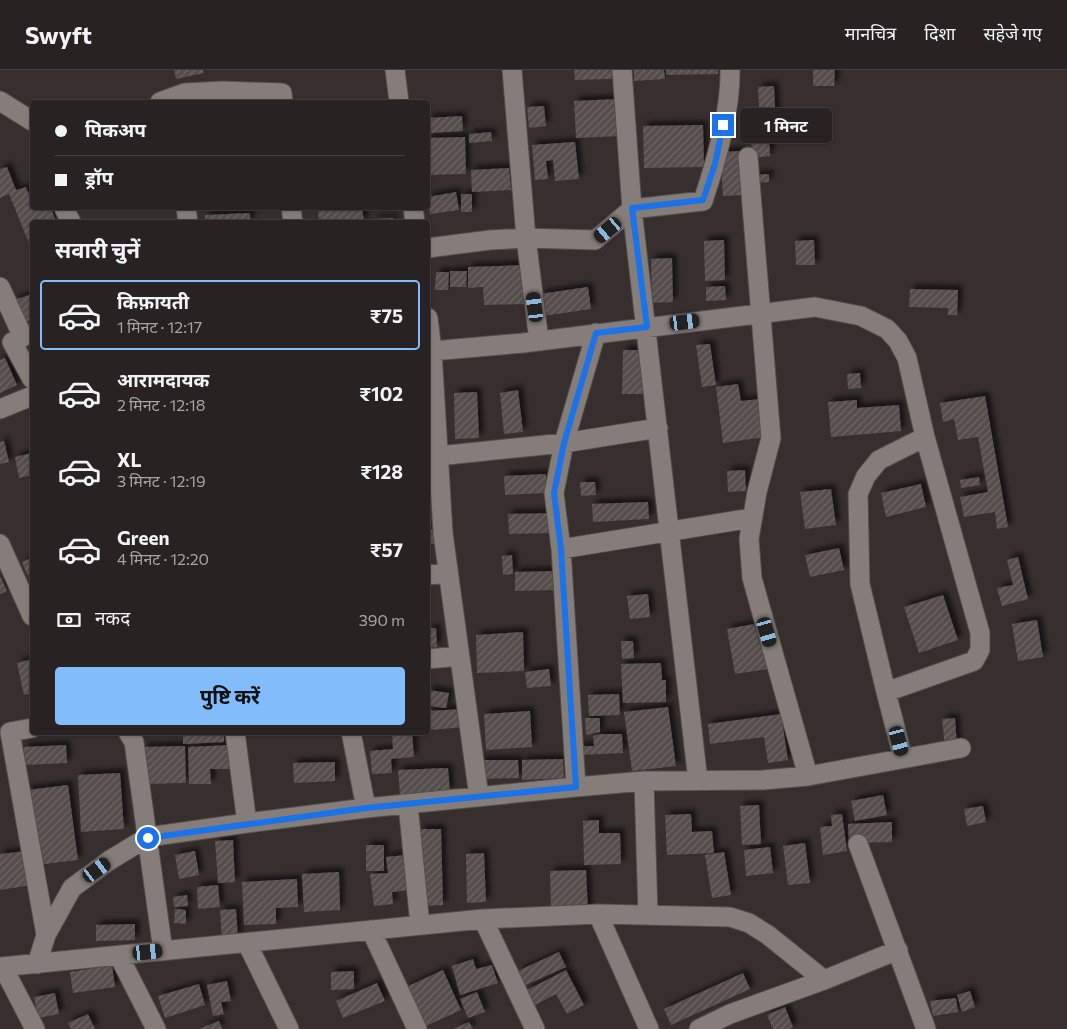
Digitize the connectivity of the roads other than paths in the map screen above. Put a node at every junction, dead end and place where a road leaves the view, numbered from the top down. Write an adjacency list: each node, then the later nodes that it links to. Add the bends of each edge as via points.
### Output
1 (395, 70): 7 (street)
2 (512, 70): 12 (street)
3 (622, 70): 11 (street)
4 (730, 70): 11 (street, via 731,87 715,164 703,200)
5 (183, 98): 6 (street, via 222,91 282,93)
6 (283, 100)
7 (399, 100)
8 (0, 101): 9 (street)
9 (30, 120)
10 (748, 157): 15 (street)
11 (632, 208): 12 (street, via 595,240); 16 (street)
12 (526, 238): 13 (street); 19 (street)
13 (430, 248)
14 (0, 287): 18 (street)
15 (762, 313): 16 (street); 25 (street, via 814,307 861,316 887,329 898,340 907,358); 28 (street, via 771,438)
16 (647, 327): 17 (street); 24 (street)
17 (596, 333): 19 (street); 26 (street)
18 (17, 340): 21 (street)
19 (539, 341): 20 (street)
20 (430, 351): 27 (street)
21 (30, 374)
22 (30, 397): 23 (street)
23 (0, 409)
24 (658, 428): 26 (street); 29 (street)
25 (925, 437): 37 (street, via 879,460 866,476 858,494 860,584); 37 (street, via 980,633 980,650 974,661)
26 (564, 443): 27 (street); 31 (street, via 554,493)
27 (432, 456): 32 (street)
28 (752, 518): 29 (street); 44 (street, via 749,539 752,578)
29 (670, 531): 31 (street); 46 (street)
30 (0, 544): 34 (street)
31 (561, 549): 47 (street)
32 (448, 573): 33 (street); 35 (street)
33 (430, 575)
34 (30, 612)
35 (459, 656): 36 (street); 48 (street)
36 (430, 659)
37 (886, 692): 43 (street)
38 (30, 728): 59 (street, via 10,732)
39 (130, 735): 52 (street, via 134,742)
40 (235, 735): 51 (street)
41 (352, 735): 50 (street)
42 (961, 748): 43 (street)
43 (903, 758): 44 (street)
44 (808, 776): 46 (street)
45 (644, 781): 46 (street); 47 (street); 55 (street)
46 (698, 781)
47 (576, 787): 48 (street)
48 (479, 797): 49 (street)
49 (408, 804): 50 (street); 57 (street)
50 (366, 808): 51 (street)
51 (247, 823): 52 (street)
52 (148, 838): 59 (street, via 110,860 72,888); 62 (street)
53 (858, 844): 61 (street)
54 (598, 914): 55 (street); 56 (street); 73 (street)
55 (648, 915): 66 (street, via 730,917 749,923)
56 (483, 919): 57 (street); 72 (street)
57 (420, 926): 58 (street)
58 (371, 930): 60 (street); 71 (street)
59 (46, 935): 64 (street)
60 (247, 943): 62 (street); 70 (street)
61 (898, 950): 66 (street); 75 (street)
62 (163, 951): 63 (street)
63 (119, 956): 64 (street); 69 (street)
64 (37, 964): 65 (street)
65 (1, 967): 68 (street)
66 (824, 980): 67 (street)
67 (734, 1022): 74 (street)
68 (34, 1029)
69 (156, 1029)
70 (289, 1029)
71 (417, 1029)
72 (535, 1029)
73 (649, 1029)
74 (699, 1029)
75 (926, 1029)

